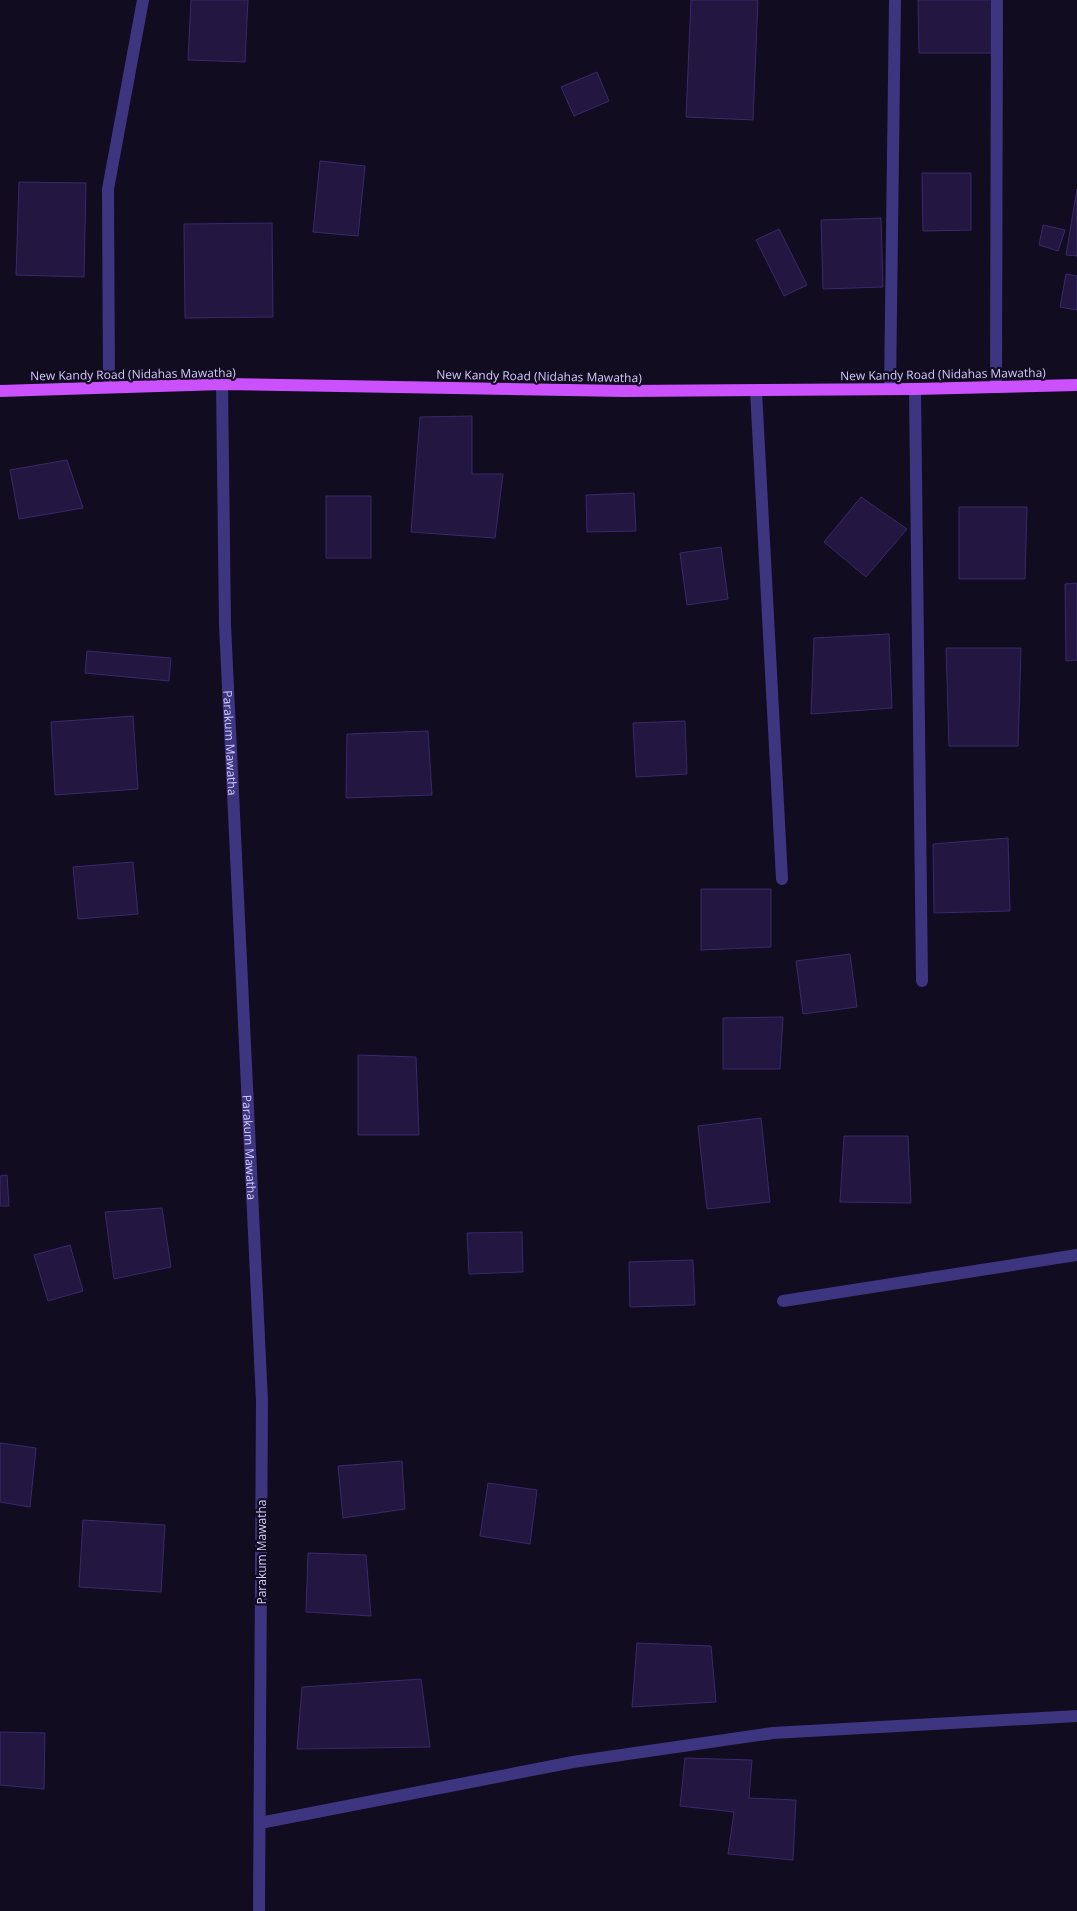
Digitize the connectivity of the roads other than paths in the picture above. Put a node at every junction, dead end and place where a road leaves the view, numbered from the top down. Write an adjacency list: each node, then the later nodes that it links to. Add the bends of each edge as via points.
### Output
1 (144, 0): 7 (street, via 108,189)
2 (895, 0): 8 (street)
3 (997, 0): 6 (street)
4 (222, 384): 7 (main road, New Kandy Road (Nidahas Mawatha)); 11 (main road, New Kandy Road (Nidahas Mawatha)); 17 (street, Parakum Mawatha, via 225,625 262,1401)
5 (1077, 384): 6 (main road, New Kandy Road (Nidahas Mawatha))
6 (996, 386): 9 (main road, New Kandy Road (Nidahas Mawatha))
7 (109, 387): 10 (main road, New Kandy Road (Nidahas Mawatha))
8 (890, 389): 9 (main road, New Kandy Road (Nidahas Mawatha)); 11 (main road, New Kandy Road (Nidahas Mawatha))
9 (915, 389): 13 (street)
10 (0, 391)
11 (756, 391): 12 (street)
12 (782, 879)
13 (922, 981)
14 (1077, 1255): 15 (street)
15 (784, 1301)
16 (1077, 1716): 17 (street, via 772,1733 573,1762)
17 (260, 1824): 18 (street, Parakum Mawatha)
18 (259, 1911)

